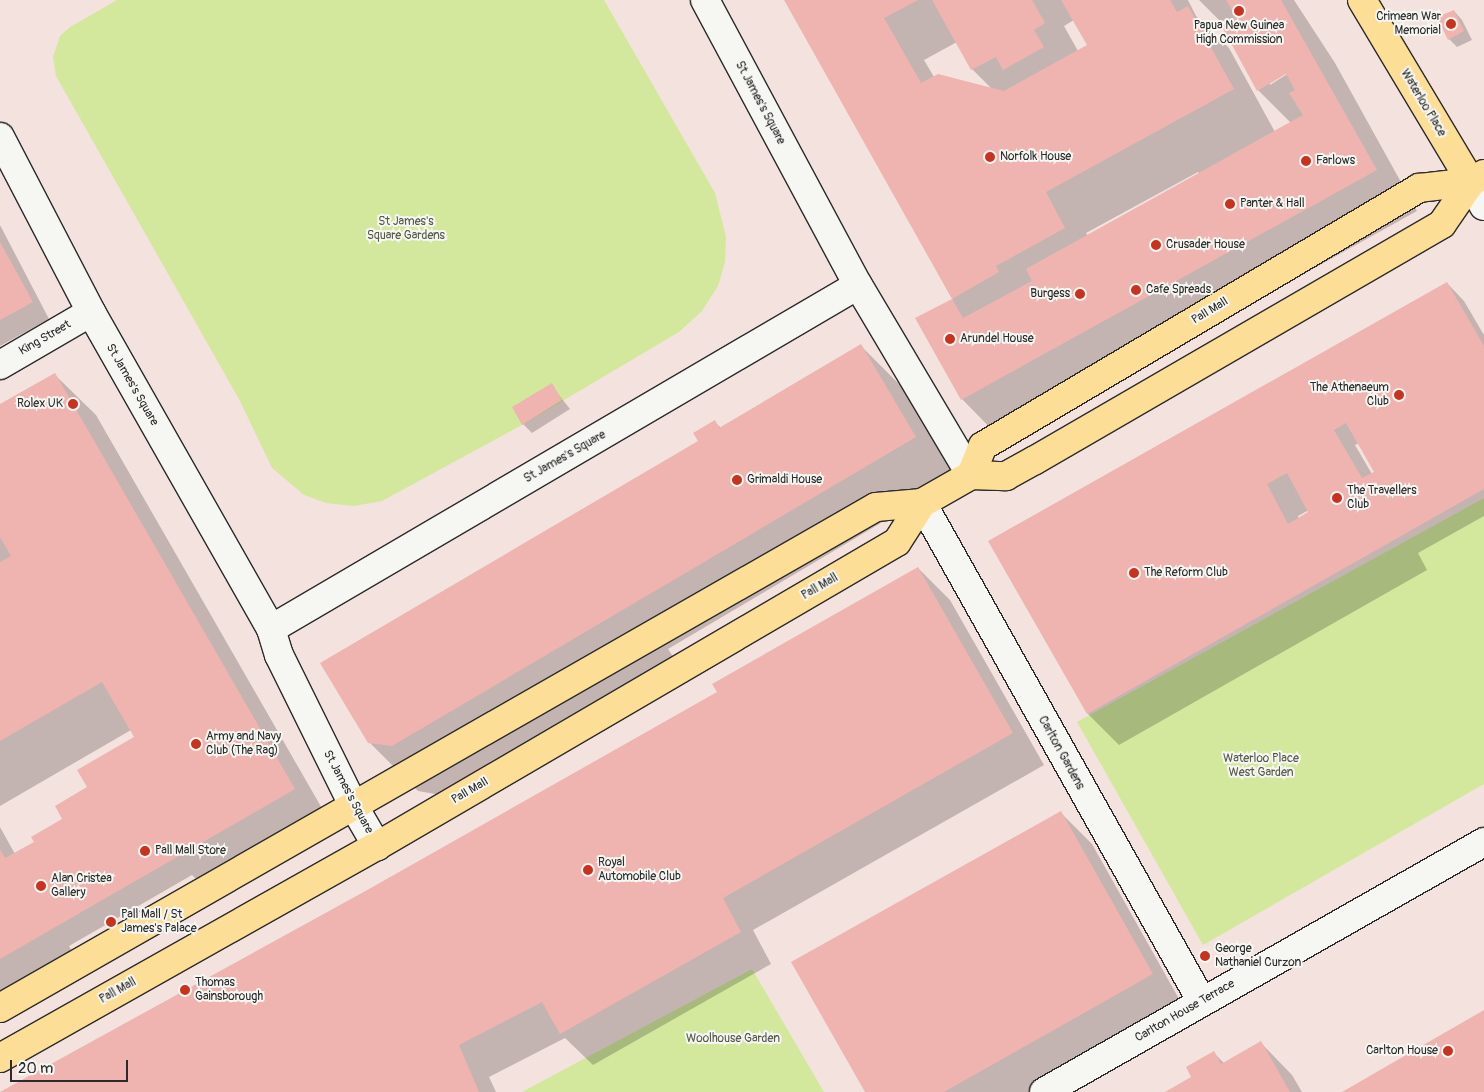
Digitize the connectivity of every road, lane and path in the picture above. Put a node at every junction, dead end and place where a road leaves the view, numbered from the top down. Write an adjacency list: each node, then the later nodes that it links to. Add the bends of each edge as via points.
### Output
1 (705, 0): 6 (street, St James's Square)
2 (1362, 0): 4 (main road, Waterloo Place)
3 (0, 137): 7 (street, St James's Square)
4 (1478, 178): 5 (street, Waterloo Place); 9 (main road, via 1442,224 1392,254 1006,476); 9 (main road, Pall Mall, via 1419,188 983,446)
5 (1484, 206)
6 (858, 284): 9 (street, St James's Square); 11 (street, St James's Square)
7 (91, 312): 8 (street, King Street); 11 (street, St James's Square)
8 (0, 365)
9 (971, 475): 10 (main road, Pall Mall)
10 (922, 503): 12 (main road, Pall Mall, via 876,507); 14 (main road, Pall Mall, via 897,542); 15 (street, Carlton Gardens)
11 (271, 629): 12 (street, St James's Square, via 279,655)
12 (353, 805): 14 (street, St James's Square); 16 (main road, Pall Mall)
13 (1484, 842): 15 (street, Carlton House Terrace)
14 (377, 846): 17 (main road, Pall Mall)
15 (1202, 1002): 18 (street, Carlton House Terrace)
16 (0, 1008)
17 (0, 1058)
18 (1044, 1092)

